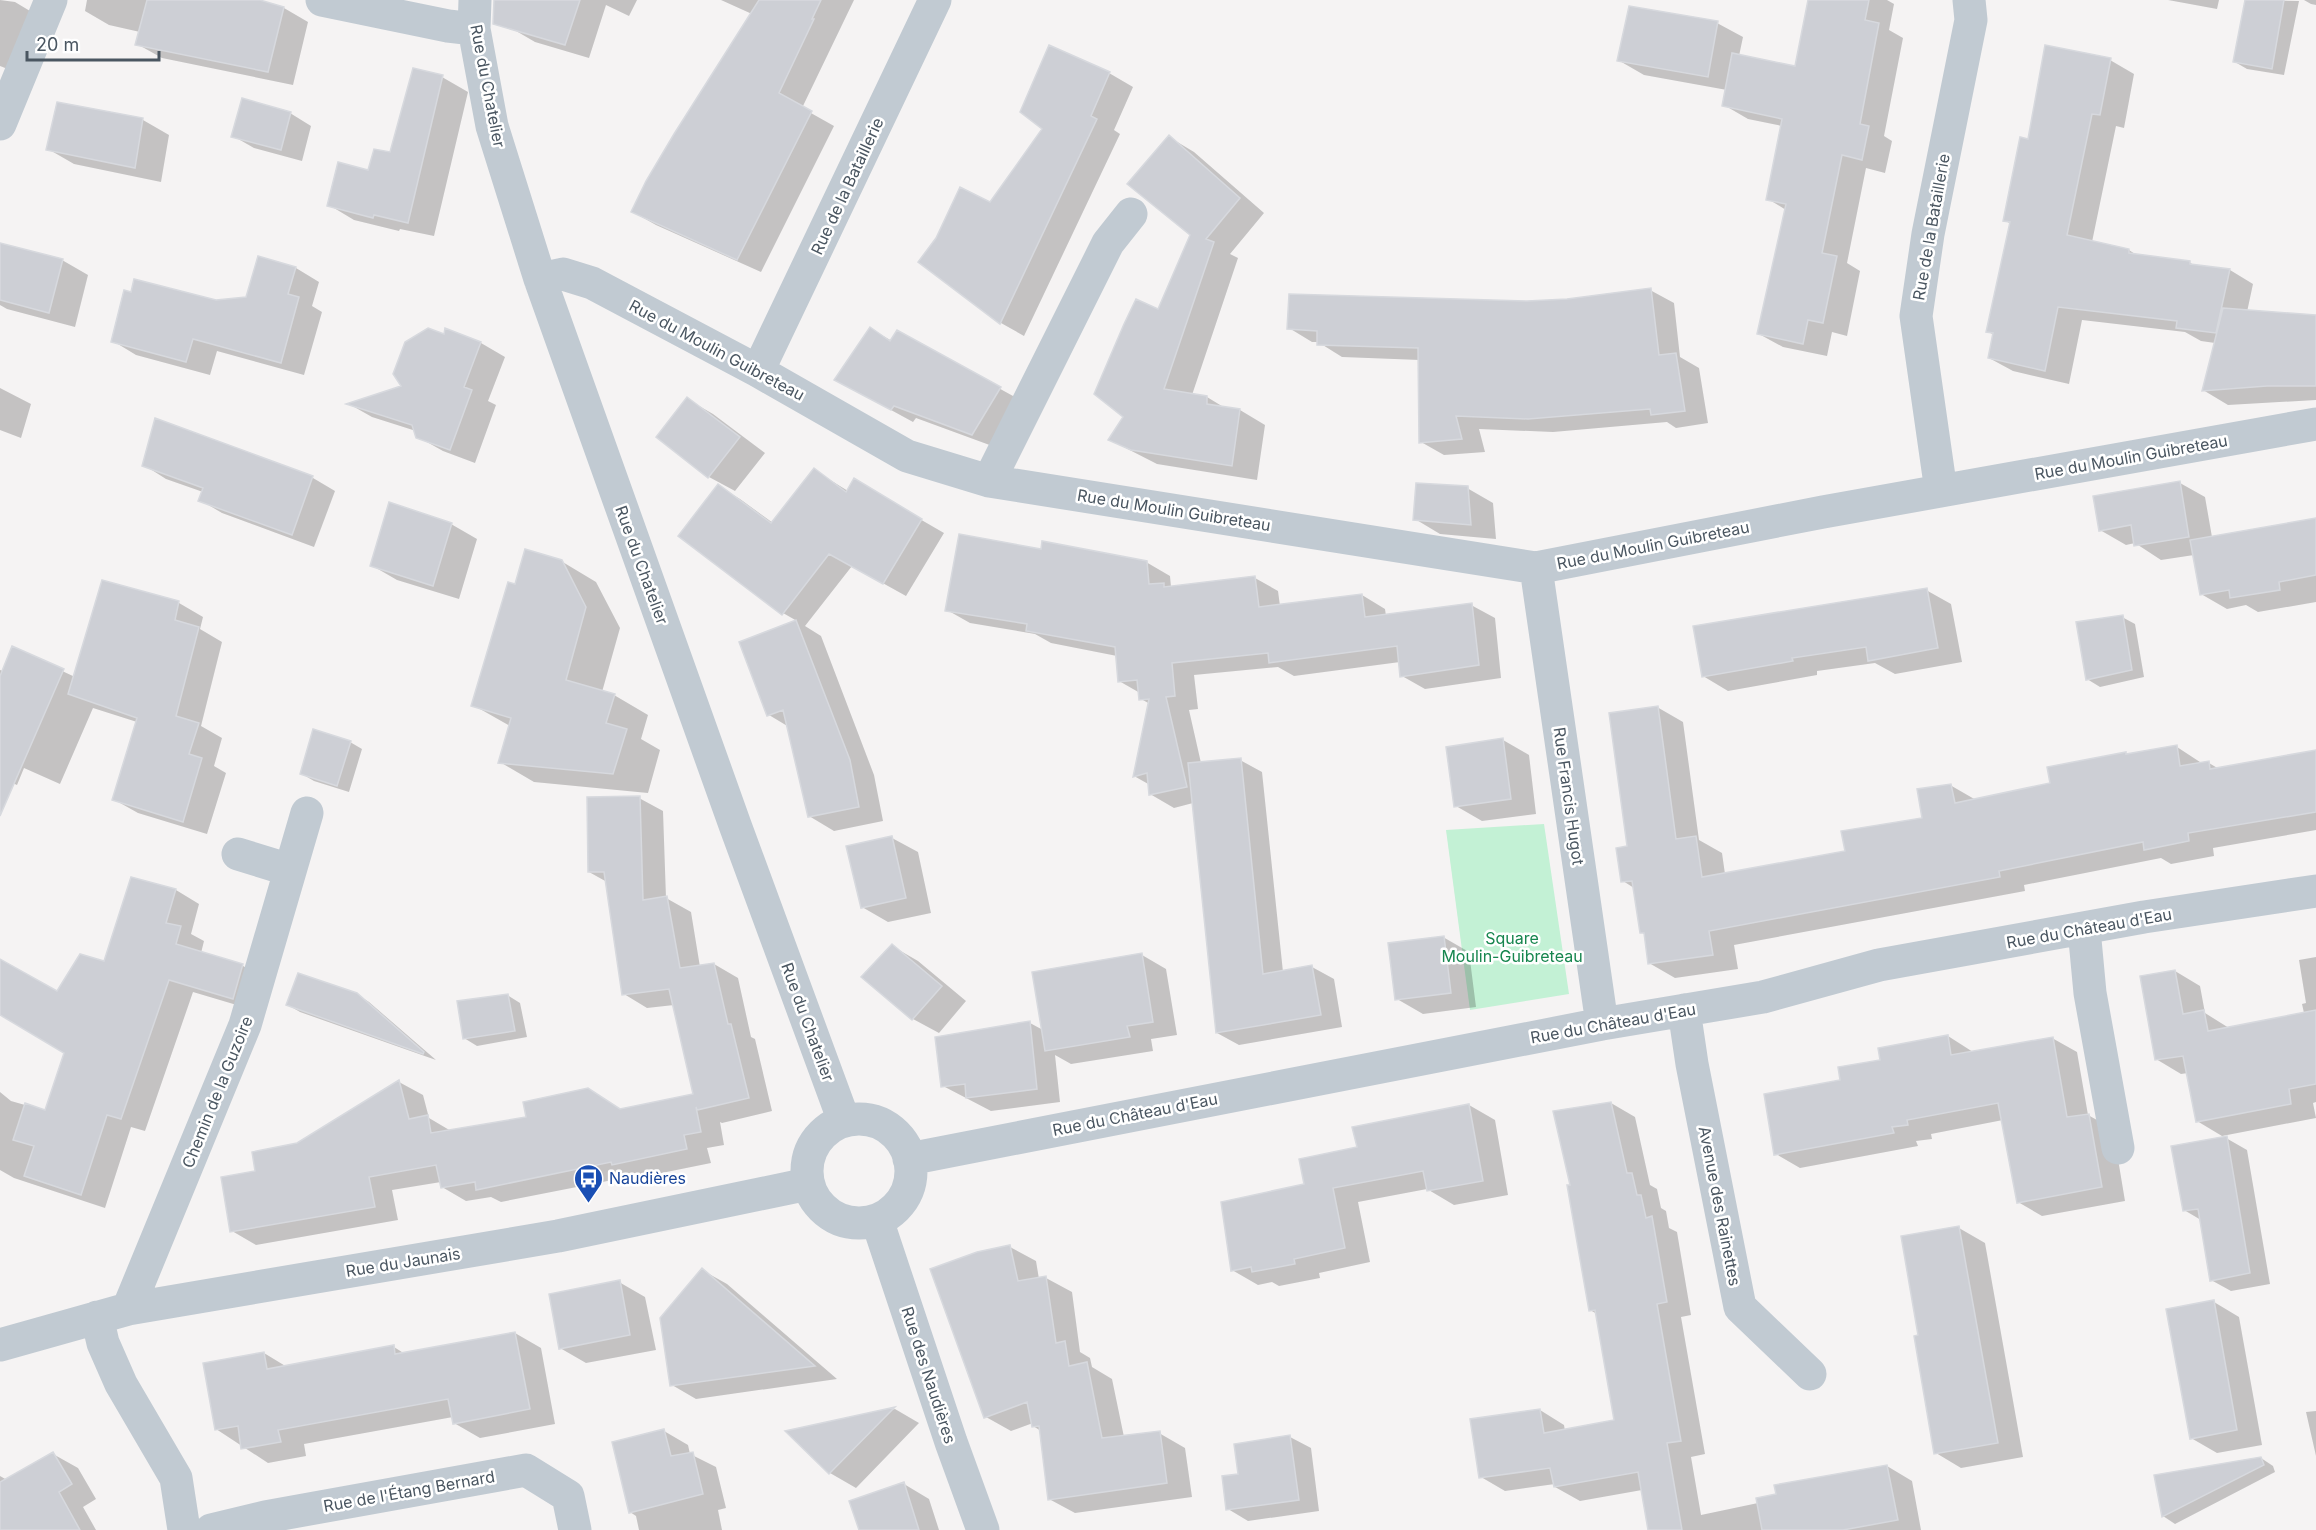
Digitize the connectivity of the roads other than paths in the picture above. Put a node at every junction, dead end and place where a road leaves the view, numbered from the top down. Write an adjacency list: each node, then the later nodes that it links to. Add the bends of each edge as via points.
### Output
1 (51, 0): 6 (street)
2 (322, 0): 5 (street, via 448,26)
3 (935, 0): 9 (street, Rue de la Bataillerie)
4 (1969, 0): 12 (street, Rue de la Bataillerie, via 1971,20 1928,234 1916,316)
5 (474, 14): 8 (street, Rue du Chatelier, via 492,126)
6 (0, 123)
7 (1131, 214): 11 (street, via 1108,243)
8 (540, 279): 9 (street, Rue du Moulin Guibreteau, via 563,274 592,283); 21 (street, Rue du Chatelier)
9 (758, 370): 11 (street, Rue du Moulin Guibreteau, via 907,456)
10 (2316, 424): 12 (street, Rue du Moulin Guibreteau)
11 (989, 481): 13 (street, Rue du Moulin Guibreteau)
12 (1941, 491): 13 (street, Rue du Moulin Guibreteau)
13 (1536, 568): 20 (street, Rue Francis Hugot)
14 (307, 813): 16 (street, Chemin de la Guzoire)
15 (238, 854): 16 (street)
16 (290, 870): 26 (street, Chemin de la Guzoire, via 245,1025)
17 (2316, 891): 18 (street, Rue du Château d'Eau)
18 (2084, 928): 19 (street, Rue du Château d'Eau, via 1879,965 1763,997); 22 (street, via 2090,993)
19 (1684, 1010): 20 (street, Rue du Château d'Eau); 29 (street, Avenue des Rainettes, via 1740,1307)
20 (1602, 1024): 23 (street, Rue du Château d'Eau)
21 (844, 1121): 23 (street, via 859,1118 882,1124 901,1140); 24 (street, via 826,1130 813,1144 806,1165)
22 (2118, 1148)
23 (909, 1159): 25 (street, via 911,1175 906,1195 896,1208)
24 (808, 1184): 25 (street, via 818,1203 837,1219 859,1224); 26 (street, Rue du Jaunais, via 558,1236)
25 (878, 1220): 33 (street, Rue des Naudières)
26 (128, 1309): 27 (street, Rue du Jaunais)
27 (97, 1317): 28 (street, Rue du Jaunais); 30 (street, via 103,1343 121,1384 176,1478)
28 (0, 1346)
29 (1810, 1374)
30 (183, 1530)
31 (211, 1530): 32 (street, Rue de l'Étang Bernard, via 526,1470 568,1496)
32 (575, 1530)
33 (983, 1530)

